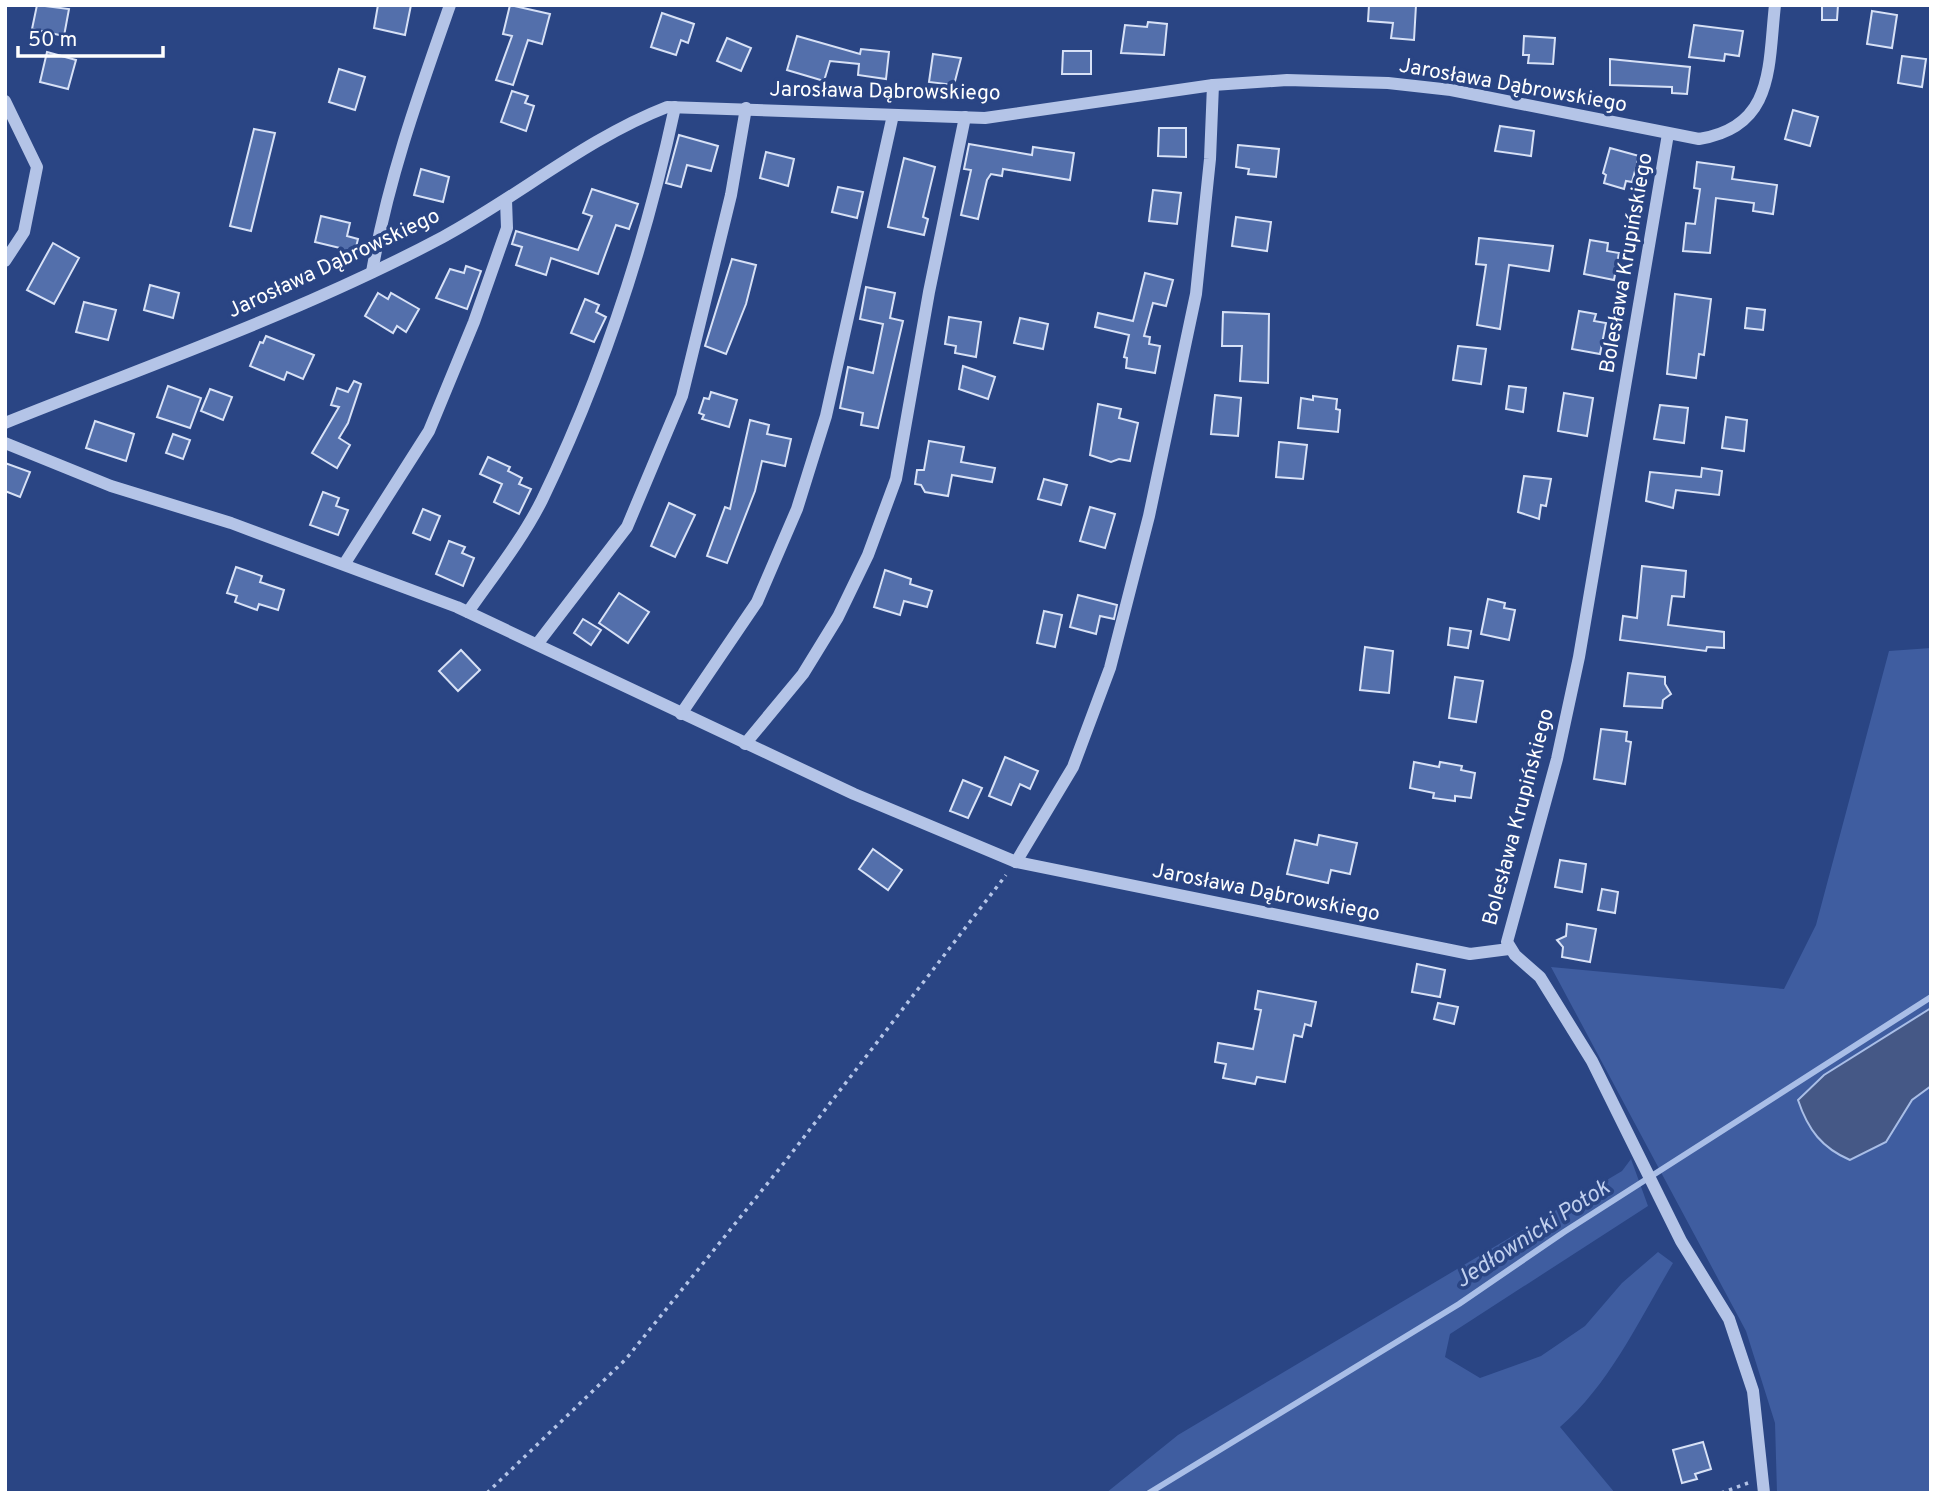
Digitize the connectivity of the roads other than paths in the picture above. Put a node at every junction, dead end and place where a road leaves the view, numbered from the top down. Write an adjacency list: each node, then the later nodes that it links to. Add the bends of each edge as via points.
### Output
1 (450, 5): 12 (street, via 399,153)
2 (1775, 5): 9 (street, Jarosława Dąbrowskiego, via 1766,92 1743,121 1723,135 1699,139)
3 (1213, 85): 8 (street, Jarosława Dąbrowskiego, via 985,118); 9 (street, Jarosława Dąbrowskiego, via 1287,80 1451,90); 20 (street, via 1196,294 1149,516 1110,668 1073,767)
4 (5, 101): 11 (street, via 37,167 24,232)
5 (675, 107): 6 (street, Jarosława Dąbrowskiego); 10 (street, Jarosława Dąbrowskiego, via 632,120); 16 (street, via 663,163 606,351 541,502)
6 (746, 108): 7 (street, Jarosława Dąbrowskiego); 17 (street, via 731,195 682,396 626,527)
7 (893, 115): 8 (street, Jarosława Dąbrowskiego); 18 (street, via 826,416 797,509 757,602)
8 (965, 117): 19 (street, via 895,479 868,555 838,617 803,674)
9 (1668, 134): 21 (street, Bolesława Krupińskiego, via 1579,657 1557,759 1510,928)
10 (506, 200): 12 (street, Jarosława Dąbrowskiego); 15 (street, via 507,228 429,431)
11 (5, 261)
12 (372, 272): 13 (street, Jarosława Dąbrowskiego)
13 (5, 423)
14 (5, 443): 15 (street, Jarosława Dąbrowskiego, via 111,486)
15 (345, 563): 16 (street, Jarosława Dąbrowskiego)
16 (468, 612): 17 (street, Jarosława Dąbrowskiego)
17 (538, 643): 18 (street, Jarosława Dąbrowskiego)
18 (681, 714): 19 (street, Jarosława Dąbrowskiego)
19 (745, 744): 20 (street, Jarosława Dąbrowskiego)
20 (1016, 862): 21 (street, Jarosława Dąbrowskiego, via 1470,954)
21 (1509, 949): 22 (street, Bolesława Krupińskiego, via 1541,977 1592,1061 1681,1241 1729,1319 1753,1391)
22 (1764, 1493)

